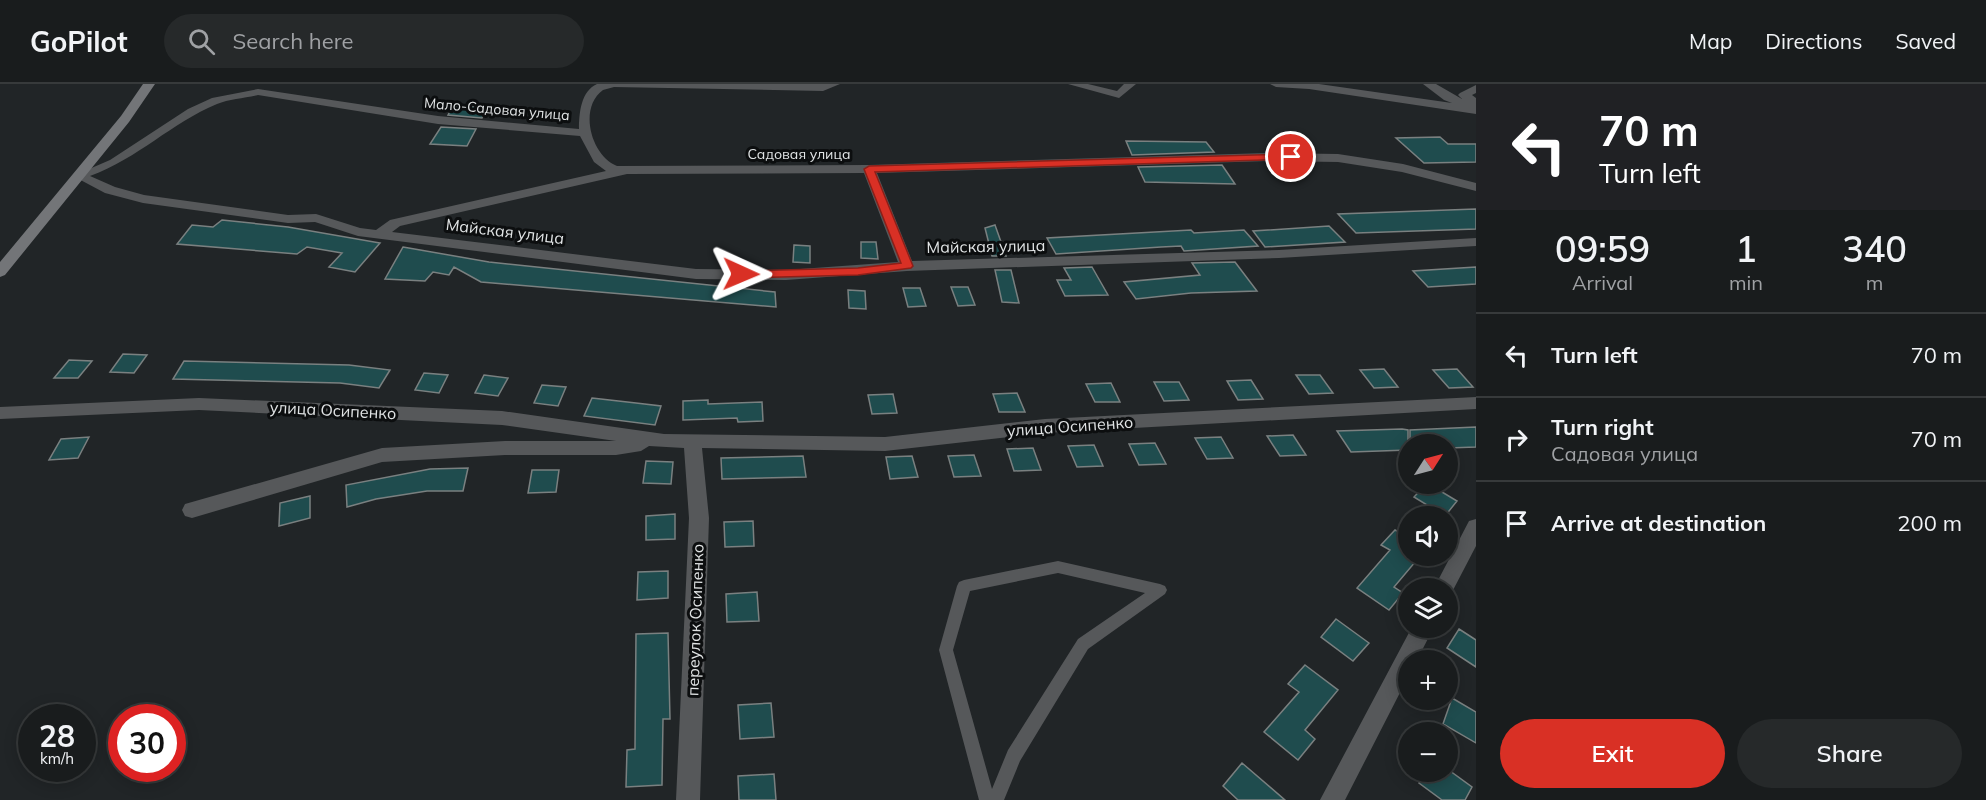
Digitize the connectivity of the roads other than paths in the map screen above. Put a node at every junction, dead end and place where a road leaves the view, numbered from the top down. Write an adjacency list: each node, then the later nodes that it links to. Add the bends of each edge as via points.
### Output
1 (149, 84): 15 (main road)
2 (243, 84): 10 (street)
3 (834, 84): 12 (street, Мало-Садовая улица, via 823,88 614,84 595,90 584,120)
4 (1074, 84): 5 (street, via 1119,95)
5 (1130, 84)
6 (1276, 84): 8 (street)
7 (1429, 84): 11 (street, via 1448,98)
8 (1308, 85): 11 (street)
9 (1476, 88): 11 (street, via 1464,95)
10 (216, 100): 12 (street, Мало-Садовая улица, via 258,92 507,128); 15 (street, via 192,111 114,163)
11 (1476, 107)
12 (585, 133): 14 (street, via 593,154 603,165 615,171)
13 (869, 169): 14 (street, Садовая улица); 16 (street, Садовая улица, via 1338,158 1403,168); 19 (street)
14 (627, 170): 17 (street, Садовая улица, via 395,223)
15 (79, 176): 17 (street, Майская улица, via 143,199 288,219 316,218 358,232); 20 (main road)
16 (1476, 187)
17 (381, 233): 19 (street, Майская улица, via 696,274 786,275)
18 (1476, 242): 19 (street, Майская улица, via 1301,253)
19 (907, 266)
20 (0, 272)
21 (1476, 403): 23 (street, улица Осипенко, via 1044,426 885,444)
22 (0, 413): 24 (street, улица Осипенко, via 211,404 502,418)
23 (692, 440): 24 (street, улица Осипенко); 29 (street, переулок Осипенко, via 699,518)
24 (664, 441): 25 (street, улица Осипенко, via 616,448 505,448 382,455)
25 (192, 510)
26 (1476, 527): 27 (street)
27 (1449, 578)
28 (1417, 638): 32 (street)
29 (688, 800)
30 (987, 800): 31 (lane, via 946,650 963,586 1058,567 1160,590 1083,644 1014,756)
31 (996, 800)
32 (1332, 800)

